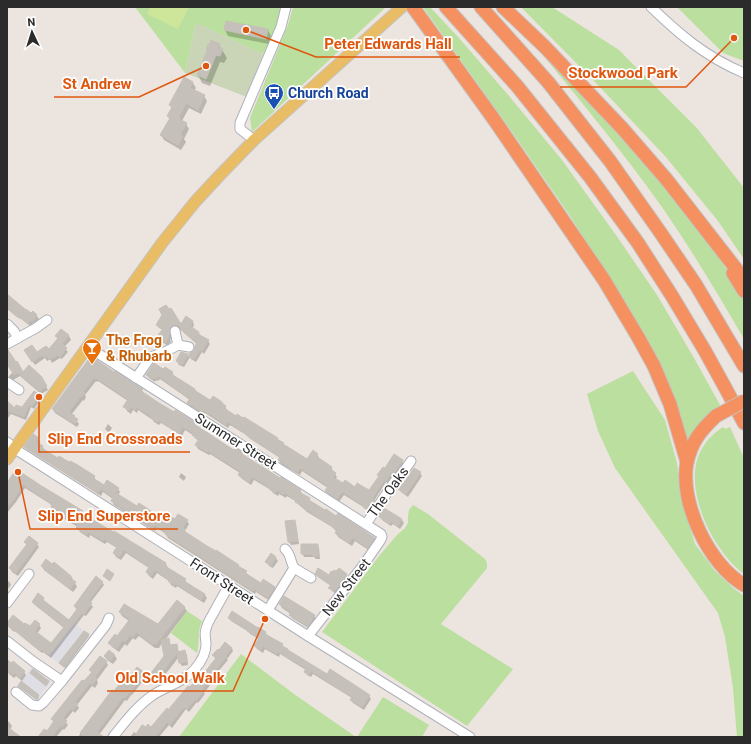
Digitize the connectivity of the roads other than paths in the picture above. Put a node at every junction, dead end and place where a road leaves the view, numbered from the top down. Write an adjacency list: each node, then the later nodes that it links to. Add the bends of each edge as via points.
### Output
1 (286, 7): 9 (street, via 281,27 240,123 240,129)
2 (402, 7): 9 (main road)
3 (413, 7): 30 (highway, via 608,286 660,379)
4 (446, 7): 26 (highway, via 522,92 590,177 638,243 705,351)
5 (481, 7): 21 (highway, via 548,82 610,161 696,285)
6 (503, 7): 10 (highway, via 622,128 667,180)
7 (651, 7): 8 (street, via 702,51)
8 (744, 73)
9 (254, 140): 19 (main road, via 182,218)
10 (717, 246): 11 (highway); 12 (highway)
11 (744, 279)
12 (744, 291)
13 (47, 320): 16 (street)
14 (7, 324): 16 (street)
15 (175, 331): 18 (street)
16 (18, 338): 17 (street)
17 (7, 344)
18 (178, 345): 20 (street); 22 (street, via 150,358)
19 (88, 347): 22 (street, Summer Street); 27 (main road)
20 (188, 347)
21 (744, 366)
22 (136, 378): 31 (street, Summer Street)
23 (7, 382): 24 (street)
24 (19, 390)
25 (744, 401): 30 (highway, bridge, via 716,416 706,425 698,434)
26 (744, 423)
27 (11, 445): 28 (main road); 37 (street, Front Street)
28 (7, 459)
29 (411, 461): 31 (street, The Oaks, via 394,481)
30 (687, 462): 38 (highway, via 689,500 702,536 724,569)
31 (366, 524): 32 (street, Summer Street, via 381,534)
32 (382, 538): 42 (street, New Street)
33 (284, 549): 34 (street, via 290,555)
34 (294, 568): 36 (street); 40 (street)
35 (29, 574): 39 (street)
36 (310, 578)
37 (229, 585): 40 (street, Front Street); 46 (street, via 206,629 206,649 198,665 186,678 157,692 146,701)
38 (744, 585)
39 (7, 603)
40 (268, 610): 42 (street, Front Street)
41 (110, 618): 44 (street)
42 (308, 636): 47 (street, Front Street)
43 (7, 641): 44 (street)
44 (62, 681): 45 (street, via 40,706 32,705)
45 (16, 692)
46 (113, 737)
47 (470, 737)

